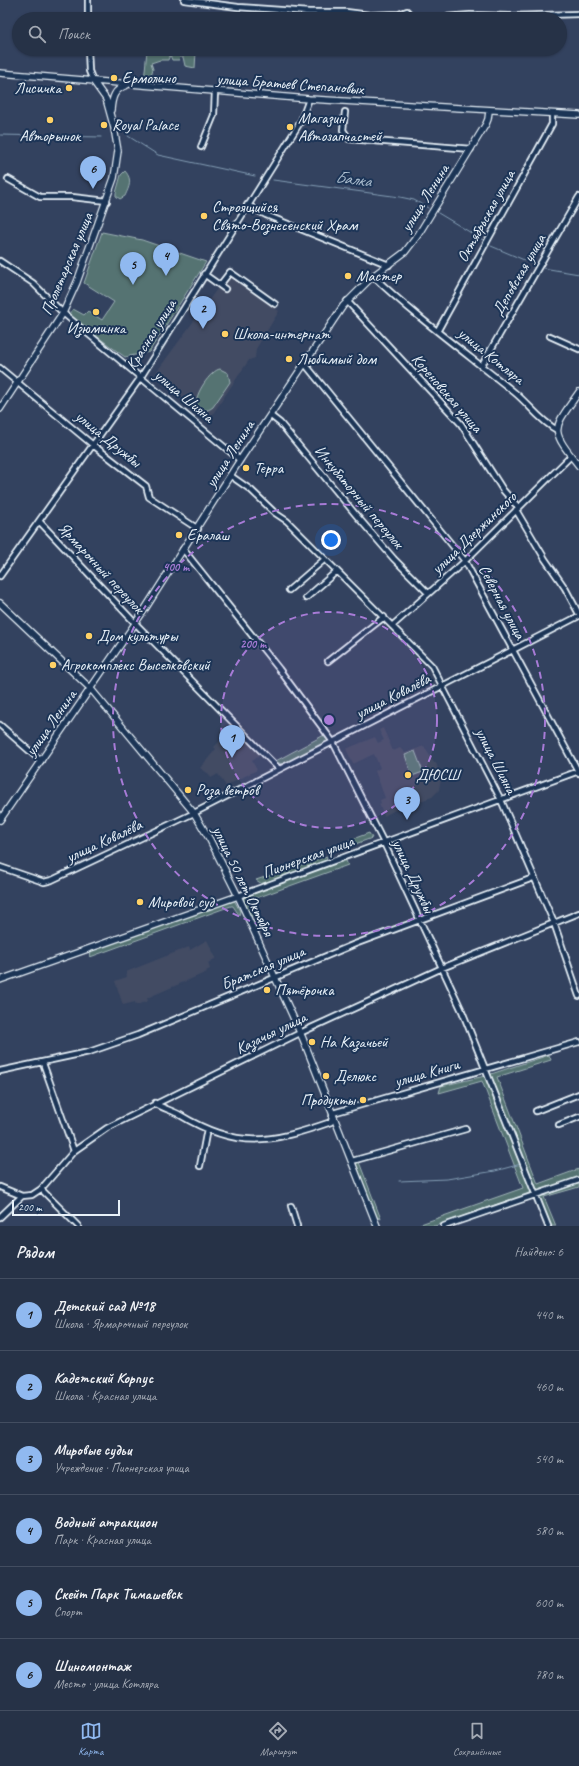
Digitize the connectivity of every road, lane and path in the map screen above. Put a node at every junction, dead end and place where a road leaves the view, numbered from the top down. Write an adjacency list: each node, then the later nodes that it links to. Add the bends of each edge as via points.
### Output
1 (88, 0): 3 (street)
2 (184, 0): 4 (street)
3 (88, 12)
4 (309, 12)
5 (309, 12): 6 (street)
6 (346, 12)
7 (567, 14): 8 (street)
8 (579, 14)
9 (88, 56): 11 (street, Пролетарская улица, via 89,71)
10 (0, 73): 11 (main road, улица Братьев Степановых)
11 (93, 81): 12 (main road, улица Братьев Степановых); 18 (main road, Пролетарская улица, via 102,91)
12 (128, 84): 13 (main road, улица Братьев Степановых); 18 (main road, via 114,93)
13 (215, 91): 14 (main road, улица Братьев Степановых); 20 (street, via 214,115)
14 (309, 99): 15 (main road, улица Братьев Степановых); 25 (street, Красная улица, via 301,121)
15 (489, 111): 17 (main road, улица Братьев Степановых); 21 (main road, улица Ленина, via 488,119)
16 (345, 112): 21 (street, via 343,130 349,139)
17 (552, 114): 19 (main road, улица Братьев Степановых); 35 (street, Октябрьская улица, via 552,124)
18 (111, 115): 24 (main road, Пролетарская улица, via 118,145 114,178)
19 (579, 115)
20 (201, 147)
21 (471, 149): 27 (main road, улица Ленина, via 418,235 405,252)
22 (8, 179): 24 (street, via 40,197)
23 (579, 197): 39 (street, Деповская улица)
24 (107, 201): 34 (main road, Пролетарская улица)
25 (247, 205): 27 (street); 28 (street, Красная улица)
26 (0, 261): 34 (street, улица Шияна, via 33,282)
27 (389, 265): 29 (main road, улица Ленина)
28 (204, 274): 30 (street); 41 (street, Красная улица)
29 (373, 276): 32 (main road, улица Ленина); 35 (street, улица Котляра, via 403,304)
30 (220, 285): 31 (street); 33 (street, via 230,272)
31 (225, 289)
32 (347, 302): 38 (main road, улица Ленина); 52 (street, Кореновская улица, via 461,424)
33 (275, 304)
34 (63, 313): 41 (street, улица Шияна); 42 (main road, Пролетарская улица)
35 (438, 330): 39 (street, улица Котляра)
36 (550, 336): 37 (street)
37 (579, 349)
38 (305, 364): 45 (main road, улица Ленина); 57 (street, Северная улица)
39 (482, 365): 46 (street, улица Котляра, via 548,425)
40 (0, 368): 42 (street, улица Дружбы)
41 (141, 377): 47 (street, Красная улица); 49 (street, улица Шияна)
42 (18, 382): 44 (main road, Пролетарская улица); 47 (street, улица Дружбы)
43 (579, 392): 46 (main road, via 562,417)
44 (0, 409)
45 (271, 416): 49 (main road, улица Ленина); 61 (street, Инкубаторный переулок, via 285,429 394,559)
46 (557, 430): 48 (main road, улица Котляра, via 561,442)
47 (93, 445): 53 (street, Красная улица); 54 (street, улица Дружбы, via 146,486 149,497)
48 (571, 456): 50 (main road, улица Котляра); 52 (street, улица Дзержинского)
49 (240, 460): 51 (main road, улица Ленина)
50 (579, 466)
51 (231, 476): 54 (main road, улица Ленина); 56 (street, улица Шияна, via 264,500)
52 (517, 509): 57 (street, улица Дзержинского); 64 (street, Кореновская улица)
53 (40, 522): 59 (street, Красная улица); 66 (street, Ярмарочный переулок)
54 (198, 529): 55 (main road, улица Ленина)
55 (183, 549): 66 (main road, улица Ленина); 73 (street, улица Дружбы)
56 (324, 559): 58 (street, улица Шияна); 60 (street)
57 (465, 561): 61 (street, улица Дзержинского); 68 (street, Северная улица)
58 (337, 571): 62 (street); 65 (street, улица Шияна)
59 (0, 576)
60 (289, 590)
61 (428, 593): 67 (street, улица Дзержинского)
62 (306, 598)
63 (0, 603): 71 (main road, улица 50 лет Октября)
64 (579, 615): 68 (street, улица Ковалёва)
65 (384, 618): 67 (street, улица Шияна); 69 (street)
66 (135, 623): 71 (main road, улица Ленина); 75 (street, Ярмарочный переулок)
67 (392, 626): 70 (street, улица Шияна, via 432,666)
68 (512, 650): 70 (street, улица Ковалёва); 76 (street, Северная улица)
69 (328, 661)
70 (442, 685): 73 (street, улица Ковалёва); 77 (street, улица Шияна)
71 (91, 690): 74 (main road, улица Ленина); 78 (main road, улица 50 лет Октября)
72 (0, 725): 74 (street)
73 (333, 742): 75 (street, улица Ковалёва); 80 (street, улица Дружбы)
74 (41, 761): 79 (main road, улица Ленина)
75 (279, 769): 78 (street, улица Ковалёва)
76 (579, 772): 77 (street, Пионерская улица)
77 (501, 800): 80 (street, Пионерская улица); 82 (street, улица Шияна)
78 (194, 813): 81 (street, улица Ковалёва, via 52,880 44,882); 83 (main road, улица 50 лет Октября)
79 (0, 820)
80 (384, 844): 83 (street, Пионерская улица); 85 (street, улица Дружбы)
81 (0, 867)
82 (533, 878): 85 (street, Братская улица); 86 (street, улица Шияна)
83 (238, 896): 88 (main road, улица 50 лет Октября); 89 (main road, Пионерская улица)
84 (579, 913): 86 (street, Казачья улица)
85 (419, 920): 87 (street, улица Дружбы); 88 (street, Братская улица)
86 (554, 923): 87 (street, Казачья улица); 90 (street, улица Шияна)
87 (442, 968): 91 (street, Казачья улица); 94 (street, улица Дружбы)
88 (275, 976): 91 (main road, улица 50 лет Октября); 93 (street, Братская улица, via 138,1035 89,1052)
89 (0, 980)
90 (579, 996)
91 (300, 1033): 97 (street, Казачья улица); 99 (main road, улица 50 лет Октября)
92 (579, 1042): 94 (street, улица Книги)
93 (43, 1063): 95 (street, Братская улица); 104 (street)
94 (485, 1070): 99 (street, улица Книги); 110 (street, улица Дружбы)
95 (0, 1071)
96 (579, 1094): 98 (street)
97 (155, 1103): 102 (street, улица Книги); 104 (street, Казачья улица, via 107,1128)
98 (536, 1111)
99 (333, 1113): 102 (street, улица Книги, via 331,1122 273,1139 251,1140 226,1136); 105 (main road, улица 50 лет Октября)
100 (579, 1117): 101 (street)
101 (559, 1125)
102 (207, 1129): 106 (street)
103 (466, 1129): 105 (street)
104 (74, 1151): 109 (street, Казачья улица)
105 (352, 1161): 116 (main road, улица 50 лет Октября)
106 (200, 1166)
107 (579, 1180): 110 (street)
108 (0, 1187): 111 (street)
109 (41, 1189): 111 (street, Казачья улица); 114 (street)
110 (535, 1194): 117 (street); 118 (street, улица Дружбы)
111 (22, 1196): 113 (street, Казачья улица)
112 (291, 1206): 115 (street)
113 (0, 1217)
114 (78, 1226)
115 (297, 1226)
116 (377, 1226)
117 (444, 1226)
118 (548, 1226)

